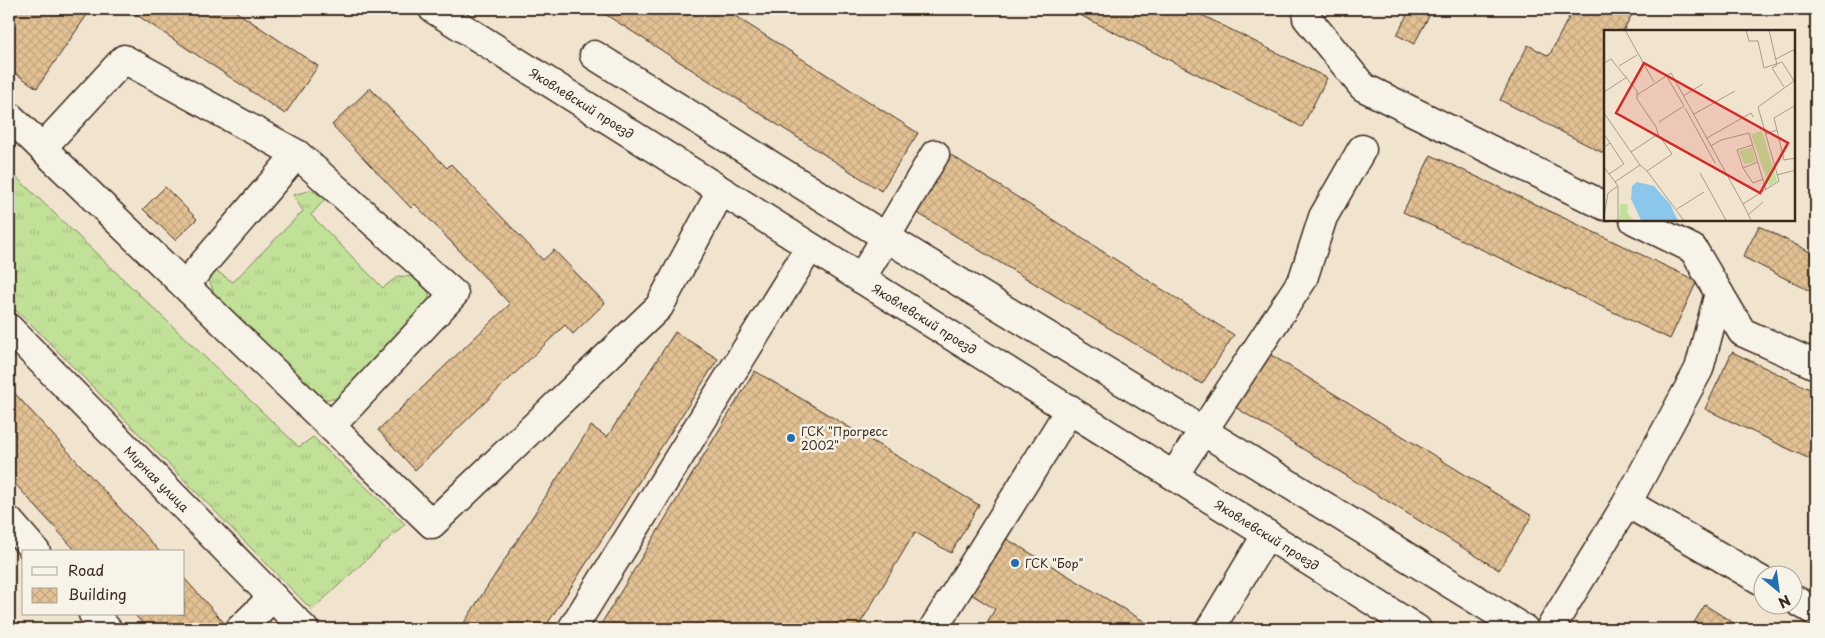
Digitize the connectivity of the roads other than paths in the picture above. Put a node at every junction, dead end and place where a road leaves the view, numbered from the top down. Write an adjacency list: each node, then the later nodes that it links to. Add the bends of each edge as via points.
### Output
1 (433, 9): 9 (street, Яковлевский проезд)
2 (1303, 12): 10 (street, via 1362,87)
3 (594, 55): 12 (street)
4 (9, 116): 5 (street)
5 (42, 148): 7 (street, via 124,58); 15 (street)
6 (1362, 149): 21 (street, via 1323,217 1303,279)
7 (297, 154): 15 (street); 20 (street, via 454,294)
8 (935, 154): 12 (street)
9 (721, 191): 13 (street, Яковлевский проезд); 20 (street, via 659,306 432,524)
10 (1604, 206)
11 (1636, 221): 16 (street, via 1693,249)
12 (886, 238): 14 (street); 21 (street)
13 (810, 247): 14 (street, Яковлевский проезд); 35 (street)
14 (861, 279): 19 (street, Яковлевский проезд)
15 (185, 285): 20 (street)
16 (1719, 293): 18 (street, via 1742,332); 23 (street, via 1699,369)
17 (9, 328): 28 (street, Мирная улица)
18 (1816, 365)
19 (1070, 409): 22 (street, Яковлевский проезд); 36 (street)
20 (331, 426)
21 (1195, 426): 22 (street); 39 (street)
22 (1174, 475): 25 (street, Яковлевский проезд)
23 (1627, 503): 27 (street); 40 (street)
24 (9, 521): 26 (street)
25 (1267, 534): 37 (street); 38 (street, Яковлевский проезд)
26 (34, 550)
27 (1752, 575)
28 (273, 597): 33 (street); 34 (street, Мирная улица)
29 (1802, 604): 30 (street)
30 (1816, 612)
31 (95, 616): 32 (street)
32 (107, 629)
33 (240, 629)
34 (304, 629)
35 (572, 629)
36 (933, 629)
37 (1210, 629)
38 (1418, 629)
39 (1524, 629)
40 (1550, 629)

